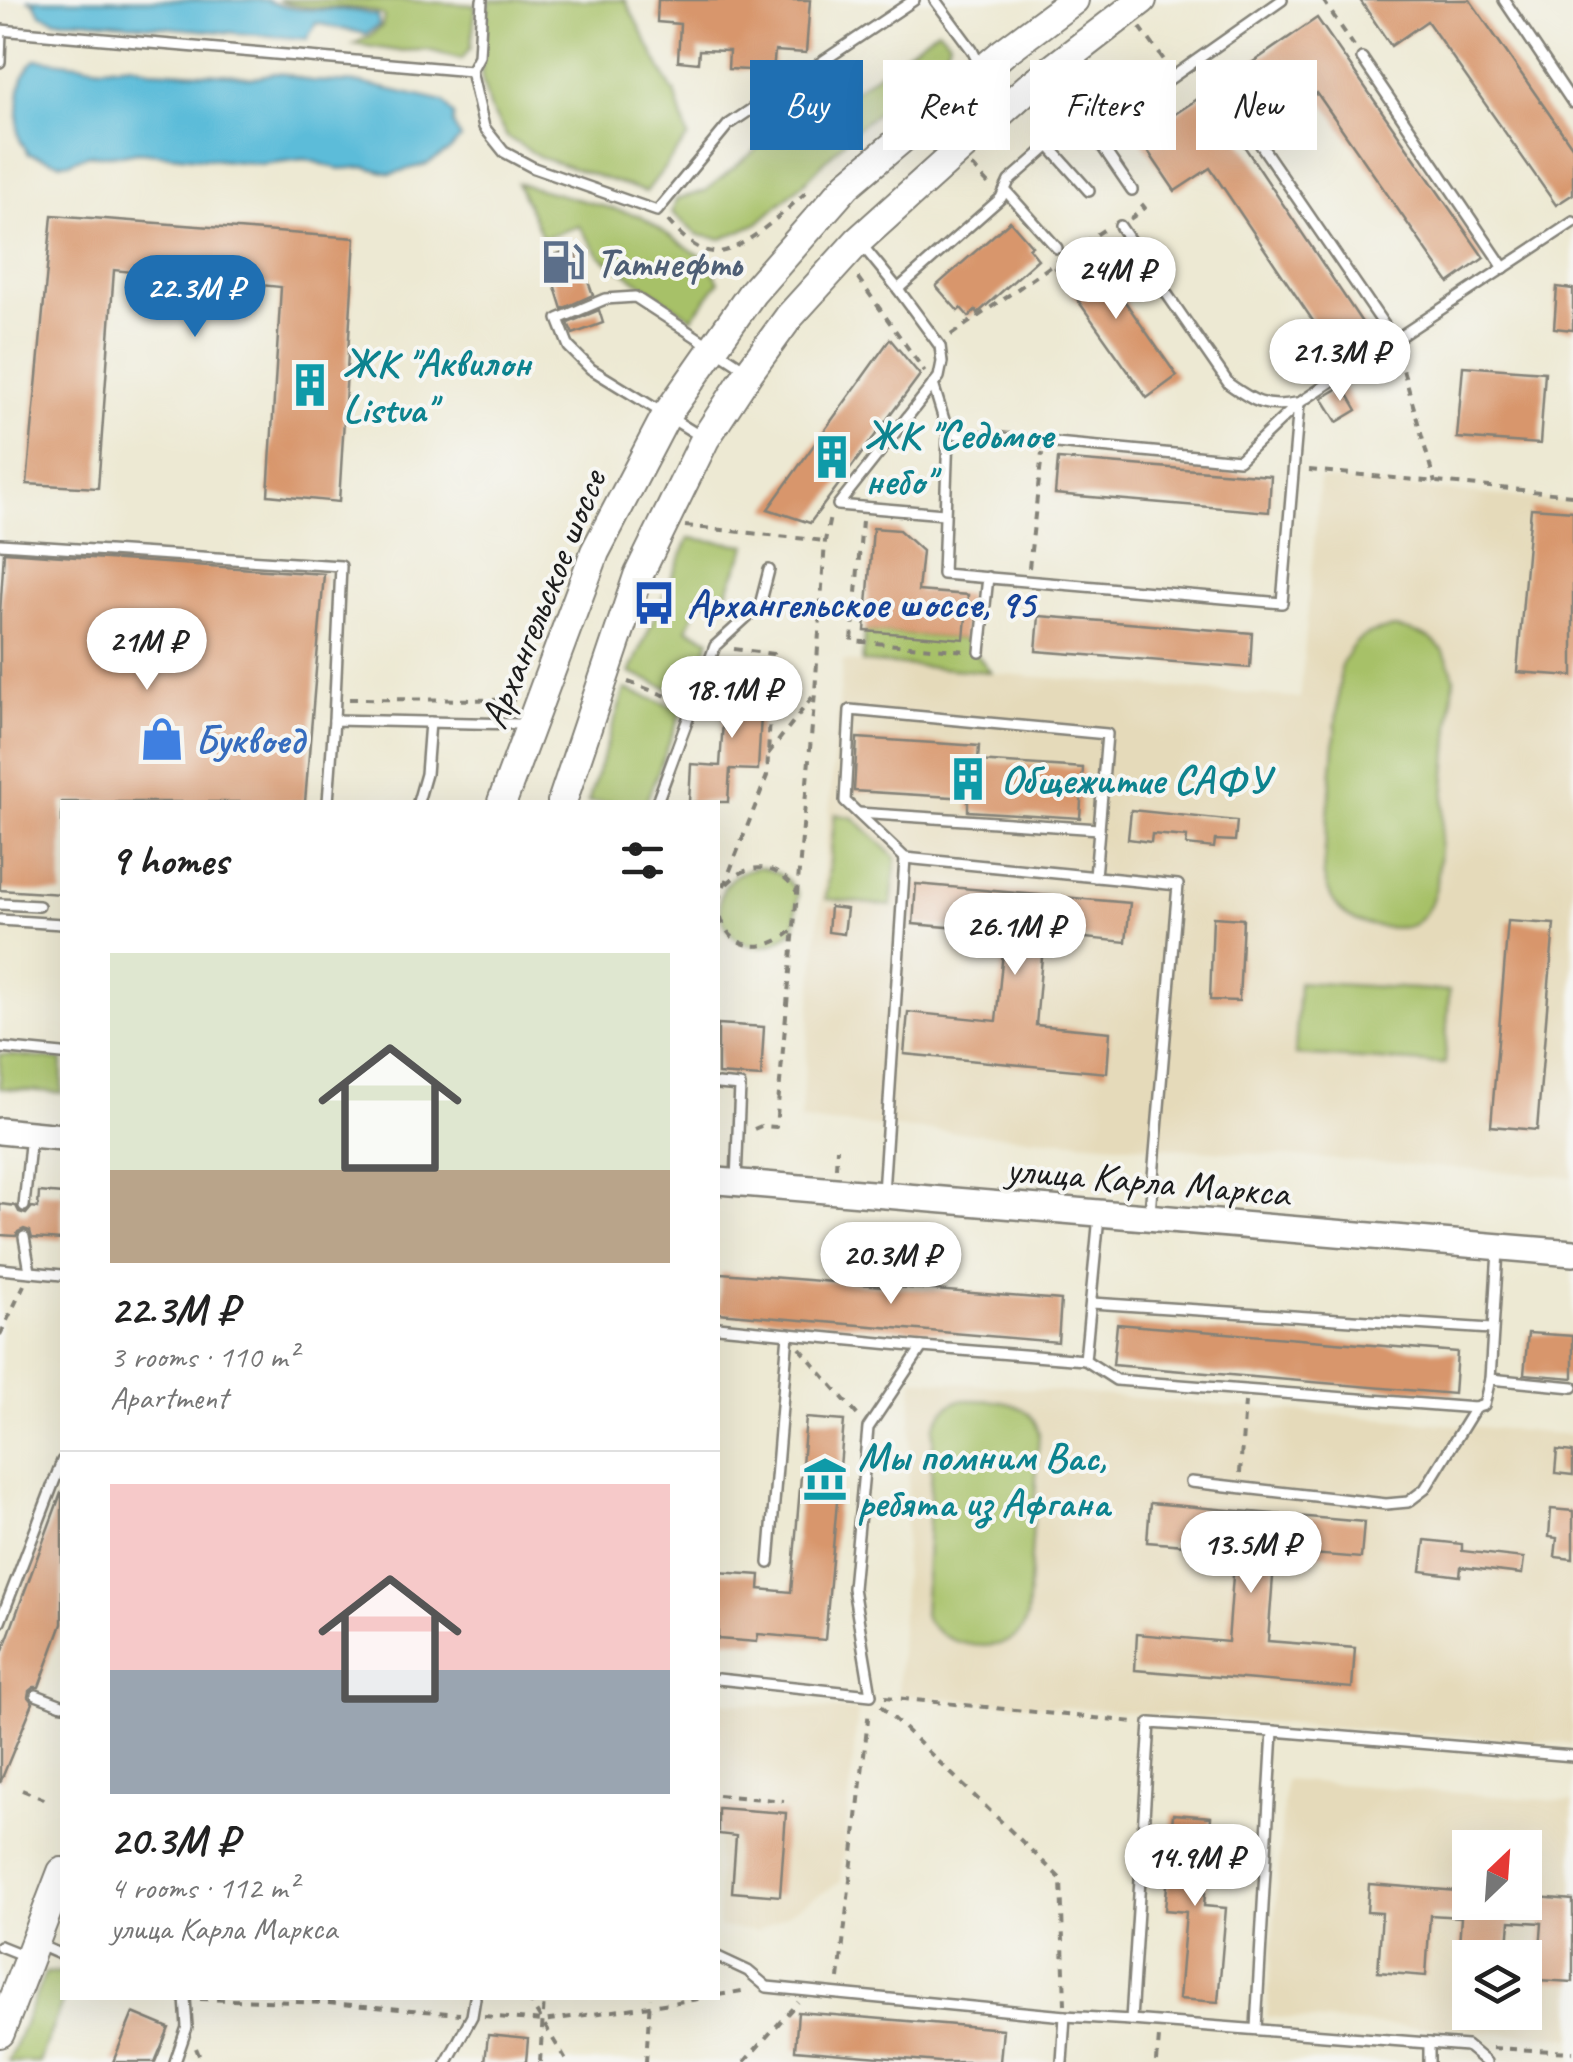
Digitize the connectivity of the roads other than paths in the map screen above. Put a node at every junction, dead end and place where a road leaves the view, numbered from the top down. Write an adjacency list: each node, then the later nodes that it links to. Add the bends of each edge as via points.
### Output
1 (482, 0): 14 (lane, via 479,56)
2 (914, 0): 14 (lane, via 728,124 657,211 504,152 484,127)
3 (935, 0): 10 (lane)
4 (1074, 0): 11 (main road, Архангельское шоссе)
5 (1282, 0): 15 (lane)
6 (1504, 0): 17 (lane)
7 (1138, 10): 12 (main road, Архангельское шоссе)
8 (0, 30): 13 (lane); 14 (lane)
9 (1362, 58): 28 (lane)
10 (977, 60)
11 (997, 60)
12 (1066, 60)
13 (0, 62)
14 (471, 71)
15 (1176, 73)
16 (1030, 86): 27 (main road, Архангельское шоссе)
17 (1573, 103)
18 (889, 150): 31 (main road, Архангельское шоссе, via 847,185)
19 (1104, 150): 21 (lane)
20 (1265, 150): 30 (lane)
21 (1132, 190)
22 (1089, 191): 23 (lane, via 1049,146)
23 (1003, 194): 26 (lane); 29 (lane)
24 (1573, 222): 28 (lane)
25 (1120, 226): 34 (lane, via 1229,384 1276,407)
26 (1057, 248)
27 (854, 254): 29 (lane); 32 (main road, Архангельское шоссе, via 789,317)
28 (1504, 268): 30 (lane)
29 (898, 289): 33 (lane, via 940,346)
30 (1395, 341): 34 (lane)
31 (714, 347): 32 (lane); 35 (main road, Архангельское шоссе); 35 (lane, via 635,297 605,299 558,319 569,347 591,369)
32 (750, 372): 37 (main road, Архангельское шоссе)
33 (933, 384): 36 (lane); 38 (lane, via 838,504)
34 (1298, 403): 36 (lane, via 1239,460); 41 (lane, via 1282,603)
35 (667, 414): 37 (lane); 43 (main road, Архангельское шоссе, via 595,552)
36 (948, 433): 38 (lane)
37 (705, 439): 49 (main road, Архангельское шоссе, via 638,576)
38 (944, 514): 41 (lane, via 943,574)
39 (0, 544): 44 (lane, via 341,566)
40 (769, 570): 50 (lane, via 760,606 715,646)
41 (988, 577): 42 (lane)
42 (980, 652)
43 (528, 714): 45 (lane, via 517,724); 48 (main road, Архангельское шоссе)
44 (334, 720): 45 (lane); 46 (lane)
45 (430, 722): 47 (lane)
46 (328, 800)
47 (419, 800)
48 (503, 800)
49 (563, 800)
50 (658, 800)
51 (858, 813): 52 (lane); 52 (lane, via 844,801 850,710 1107,734); 53 (lane)
52 (1099, 829): 54 (lane)
53 (905, 858): 54 (lane); 66 (lane)
54 (1094, 877): 69 (lane, via 1178,884)
55 (0, 904): 56 (lane)
56 (38, 906)
57 (0, 920): 58 (lane)
58 (60, 924)
59 (0, 1048): 60 (lane)
60 (60, 1054)
61 (720, 1084): 65 (lane, via 740,1086)
62 (0, 1131): 63 (street)
63 (31, 1134): 64 (street); 67 (lane)
64 (60, 1136)
65 (727, 1182): 66 (street, улица Карла Маркса)
66 (882, 1196): 68 (street, улица Карла Маркса)
67 (24, 1206)
68 (1099, 1214): 69 (street, улица Карла Маркса); 76 (lane)
69 (1150, 1218): 71 (street, улица Карла Маркса)
70 (24, 1237): 74 (lane)
71 (1498, 1247): 72 (street, улица Карла Маркса); 78 (lane)
72 (1573, 1253)
73 (0, 1269): 74 (lane)
74 (30, 1272): 75 (lane)
75 (60, 1275)
76 (1092, 1304): 78 (lane); 81 (lane)
77 (720, 1326): 79 (lane)
78 (1491, 1329): 82 (lane)
79 (788, 1334): 80 (lane); 87 (lane)
80 (922, 1347): 81 (lane); 89 (lane, via 868,1428 853,1588 870,1696)
81 (1084, 1360): 84 (lane, via 1116,1380)
82 (1490, 1380): 83 (lane); 84 (lane, via 1484,1405)
83 (1573, 1387)
84 (1475, 1408): 86 (lane, via 1424,1489 1408,1502)
85 (60, 1466): 88 (lane)
86 (1191, 1482)
87 (768, 1563)
88 (0, 1622)
89 (720, 1680)
90 (36, 1695): 91 (lane)
91 (60, 1704)
92 (1272, 1731): 93 (lane); 102 (lane, via 1150,1723); 103 (lane)
93 (1573, 1756)
94 (60, 1877): 96 (main road)
95 (0, 1946): 96 (lane)
96 (32, 1950): 97 (lane); 104 (main road)
97 (60, 1955)
98 (720, 1958): 101 (lane, via 767,1987)
99 (184, 2000): 106 (lane, via 187,2026)
100 (475, 2000): 107 (lane)
101 (1065, 2016): 102 (lane); 108 (lane)
102 (1130, 2020): 103 (lane)
103 (1256, 2028): 105 (lane)
104 (0, 2033)
105 (1429, 2043): 109 (lane); 110 (lane, via 1467,2046)
106 (175, 2062)
107 (447, 2062)
108 (1062, 2062)
109 (1428, 2062)
110 (1486, 2062)

